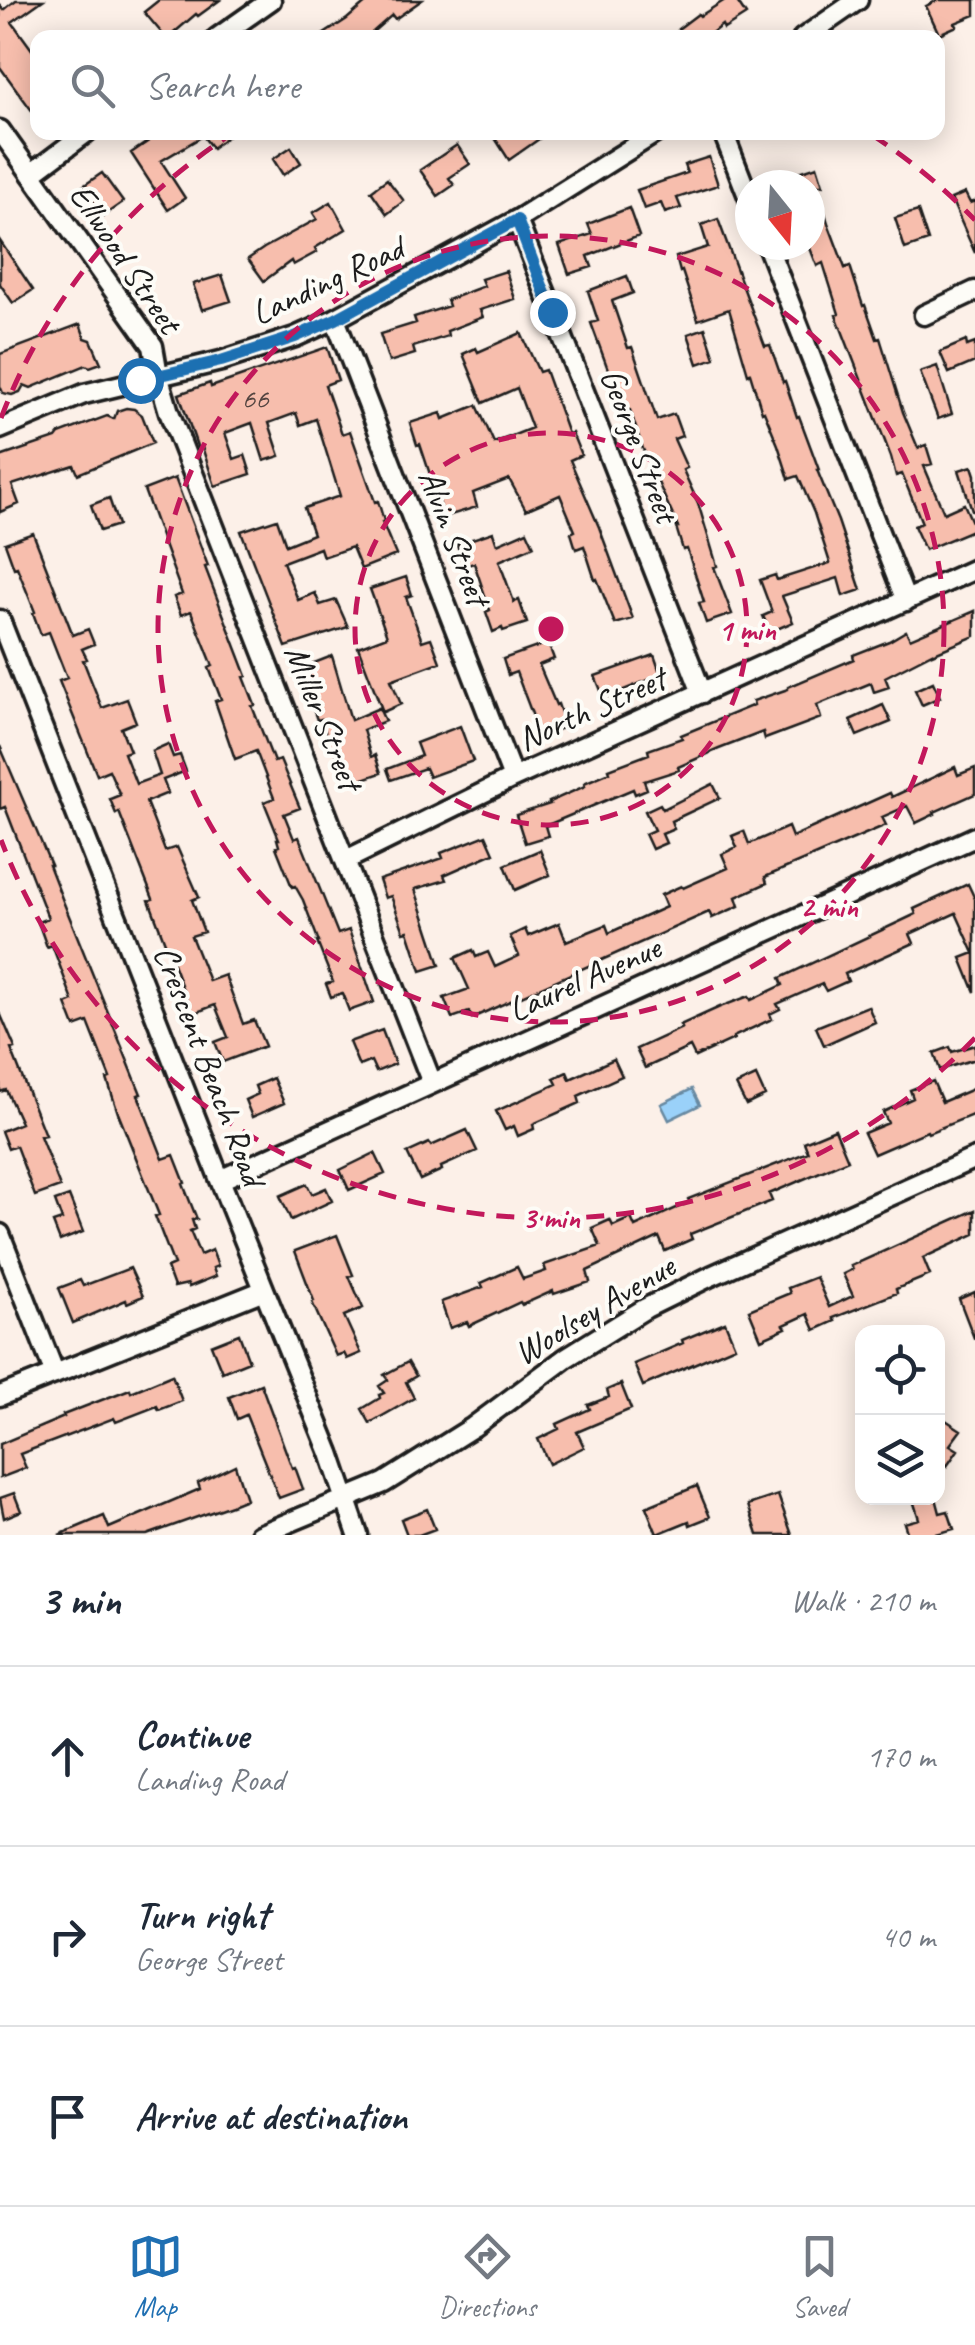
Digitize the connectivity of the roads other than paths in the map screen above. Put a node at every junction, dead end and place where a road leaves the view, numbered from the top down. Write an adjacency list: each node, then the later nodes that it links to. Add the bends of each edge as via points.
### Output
1 (271, 0): 3 (street)
2 (858, 0): 4 (street)
3 (228, 30)
4 (814, 30)
5 (0, 130): 10 (street, Ellwood Street)
6 (76, 140): 10 (street)
7 (644, 140): 11 (street, Landing Road)
8 (726, 140): 9 (street)
9 (738, 170)
10 (31, 174): 16 (street, Ellwood Street, via 153,346)
11 (517, 220): 15 (street, Landing Road); 22 (street, George Street)
12 (773, 260): 19 (street)
13 (975, 291): 14 (street)
14 (924, 314)
15 (336, 319): 16 (street, Landing Road, via 276,344); 23 (street, Alvin Street)
16 (158, 375): 17 (street, Landing Road, via 84,394); 25 (street, Miller Street)
17 (0, 429)
18 (975, 570): 19 (street, North Street)
19 (906, 601): 22 (street, North Street)
20 (0, 620): 21 (street, Crescent Beach Road)
21 (8, 667): 28 (street, Crescent Beach Road)
22 (702, 694): 23 (street, North Street)
23 (513, 778): 25 (street, North Street)
24 (975, 837): 26 (street, Laurel Avenue)
25 (346, 860): 26 (street, Miller Street)
26 (432, 1083): 28 (street, Laurel Avenue)
27 (975, 1158): 33 (street, Woolsey Avenue, via 646,1308 567,1356 440,1450)
28 (220, 1180): 30 (street, Crescent Beach Road)
29 (0, 1234): 31 (street)
30 (264, 1290): 31 (street); 33 (street, Crescent Beach Road)
31 (55, 1374): 32 (street)
32 (0, 1396)
33 (346, 1499): 34 (street, Woolsey Avenue); 35 (street, Crescent Beach Road)
34 (259, 1535)
35 (358, 1535)

